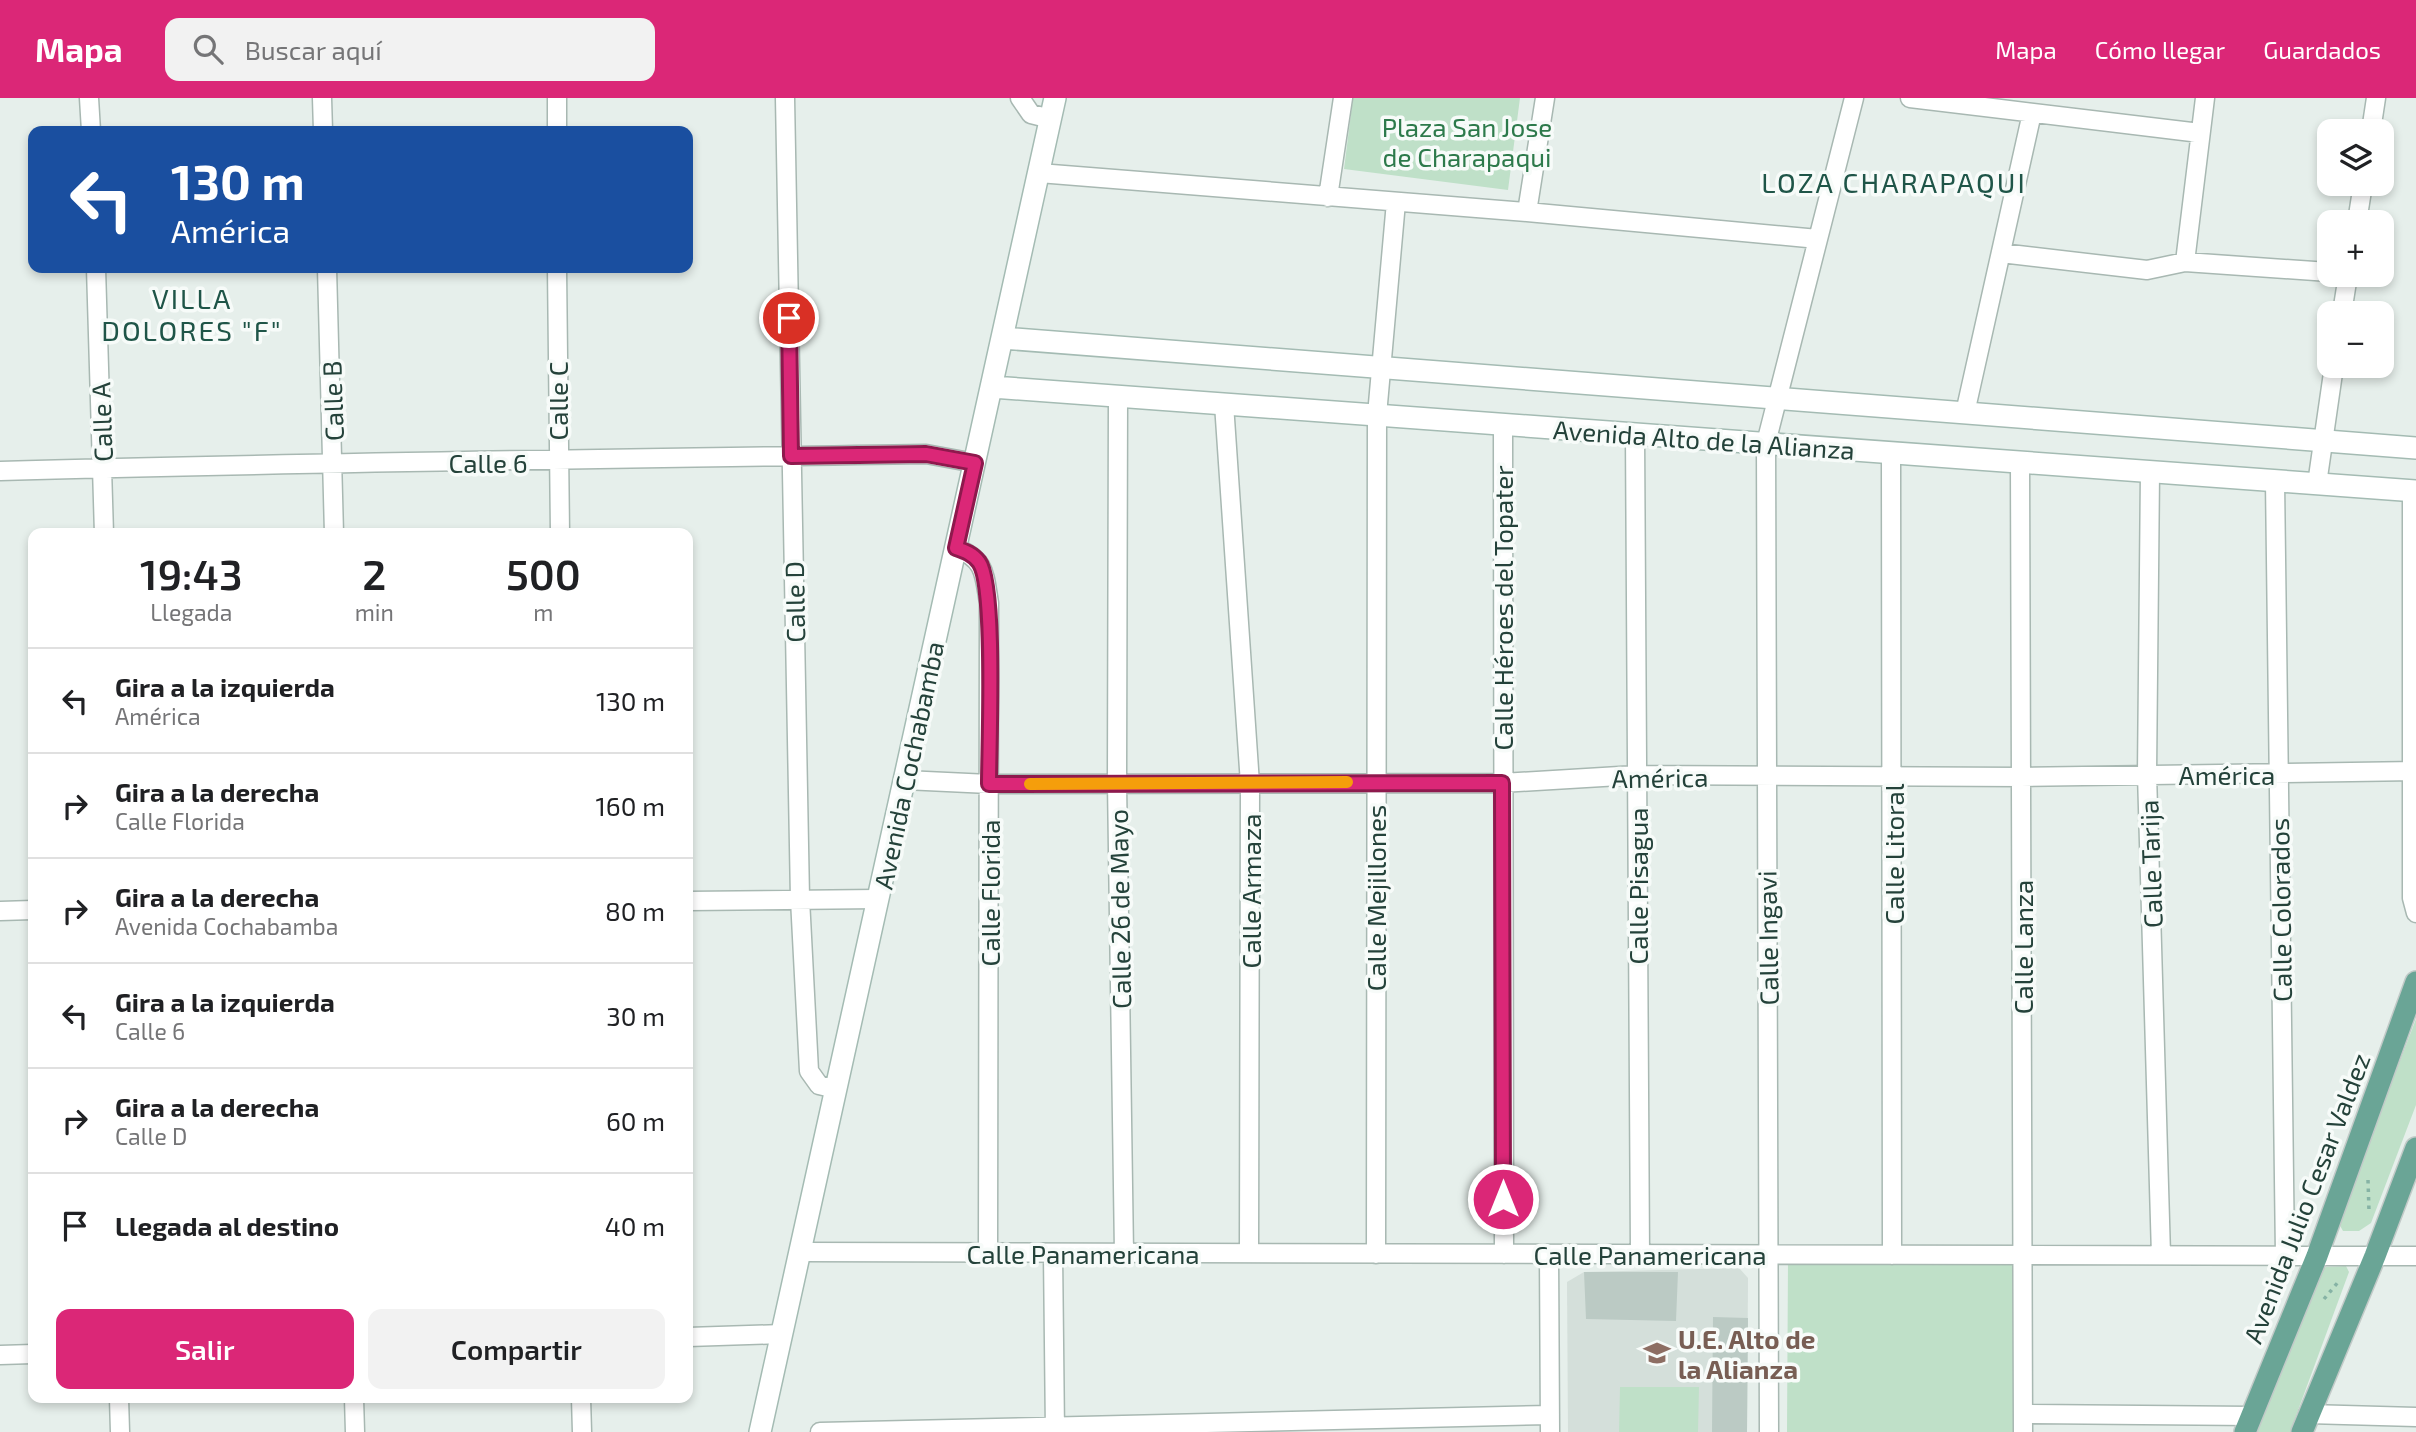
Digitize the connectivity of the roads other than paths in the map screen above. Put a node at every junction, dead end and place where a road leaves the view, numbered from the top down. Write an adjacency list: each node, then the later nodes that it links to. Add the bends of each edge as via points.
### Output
1 (89, 98): 16 (street)
2 (322, 98): 17 (street)
3 (557, 98): 18 (street)
4 (785, 98): 46 (street, Calle D)
5 (1020, 98): 14 (street, via 1031,114)
6 (1055, 98): 14 (street, Avenida Cochabamba)
7 (1343, 98): 21 (street)
8 (1545, 98): 23 (street)
9 (1854, 98): 24 (street, Calle Ingavi)
10 (1910, 98): 13 (street)
11 (2205, 98): 19 (street)
12 (2376, 98): 15 (street)
13 (2032, 113): 19 (street); 25 (street)
14 (1051, 119): 20 (street, Avenida Cochabamba)
15 (2373, 119)
16 (91, 126)
17 (323, 126)
18 (557, 126)
19 (2200, 133): 26 (street)
20 (1039, 173): 21 (street); 31 (street, Avenida Cochabamba)
21 (1328, 197): 22 (street)
22 (1395, 202): 23 (street); 32 (street, Calle Mejillones)
23 (1527, 212): 24 (street)
24 (1818, 239): 36 (street, Calle Ingavi)
25 (2001, 253): 26 (street, via 2147,270); 38 (street)
26 (2185, 262): 27 (street)
27 (2317, 271)
28 (96, 273): 51 (street, Calle A)
29 (327, 273): 47 (street, Calle B)
30 (557, 273): 48 (street, Calle C)
31 (1002, 338): 32 (street, Avenida Alto de la Alianza); 34 (street, Avenida Cochabamba)
32 (1383, 368): 36 (street, Avenida Alto de la Alianza); 39 (street, Calle Mejillones)
33 (2332, 378): 42 (street)
34 (992, 387): 35 (street, Avenida Alto de la Alianza); 50 (street, Avenida Cochabamba)
35 (1118, 396): 37 (street, Avenida Alto de la Alianza); 70 (street, Calle 26 de Mayo)
36 (1778, 399): 38 (street, Avenida Alto de la Alianza); 43 (street, Calle Ingavi)
37 (1224, 404): 39 (street, Avenida Alto de la Alianza); 71 (street, Calle Armaza)
38 (1965, 413): 42 (street, Avenida Alto de la Alianza)
39 (1377, 415): 40 (street, Avenida Alto de la Alianza); 69 (street, Calle Mejillones)
40 (1503, 424): 41 (street, Avenida Alto de la Alianza); 72 (street, Calle Héroes del Topater)
41 (1635, 434): 43 (street, Avenida Alto de la Alianza); 64 (street, Calle Pisagua)
42 (2322, 441): 44 (street, Avenida Alto de la Alianza); 55 (street)
43 (1766, 443): 45 (street, Avenida Alto de la Alianza); 65 (street, Calle Ingavi)
44 (2416, 449)
45 (1891, 453): 49 (street, Avenida Alto de la Alianza); 66 (street, Calle Litoral)
46 (791, 456): 48 (street, Calle 6); 50 (street, Calle 6, via 926,454); 74 (street, Calle D)
47 (334, 461): 48 (street, Calle 6); 51 (street, Calle 6); 58 (street, Calle B)
48 (557, 462): 59 (street, Calle C)
49 (2021, 462): 53 (street, Avenida Alto de la Alianza); 67 (street, Calle Lanza)
50 (975, 463): 60 (street, Avenida Cochabamba)
51 (103, 468): 52 (street, Calle 6); 57 (street, Calle A)
52 (0, 471)
53 (2150, 472): 54 (street, Avenida Alto de la Alianza); 62 (street, Calle Tarija)
54 (2275, 481): 55 (street, Avenida Alto de la Alianza); 63 (street, Calle Colorados)
55 (2317, 484): 56 (street, Avenida Alto de la Alianza)
56 (2414, 491): 61 (street)
57 (104, 528)
58 (334, 528)
59 (560, 528)
60 (956, 548): 68 (street, Avenida Cochabamba); 73 (street, Calle Florida, via 980,563 987,591)
61 (2414, 771): 63 (street, América); 79 (street, via 2412,898)
62 (2147, 774): 63 (street, América); 67 (street, América); 95 (street, Calle Tarija)
63 (2278, 774): 96 (street, Calle Colorados)
64 (1636, 775): 65 (street, América); 72 (street, América); 91 (street, Calle Pisagua)
65 (1765, 776): 66 (street, América); 92 (street, Calle Ingavi)
66 (1893, 778): 67 (street, América); 93 (street, Calle Litoral)
67 (2021, 778): 94 (street, Calle Lanza)
68 (905, 780): 73 (street, América); 75 (street, Avenida Cochabamba)
69 (1375, 781): 71 (street, América); 72 (street, América); 88 (street, Calle Mejillones)
70 (1117, 783): 71 (street, América); 73 (street, América); 86 (street, Calle 26 de Mayo)
71 (1250, 783): 87 (street, Calle Armaza)
72 (1502, 783): 89 (street, Calle Héroes del Topater)
73 (989, 784): 84 (street, Calle Florida)
74 (800, 899): 75 (street); 76 (street); 81 (street, Calle D, via 809,1071 819,1086)
75 (878, 899): 81 (street, Avenida Cochabamba)
76 (693, 901)
77 (28, 910): 78 (street)
78 (0, 911)
79 (2416, 913)
80 (2416, 982): 97 (main road, Avenida Julio Cesar Valdez)
81 (836, 1089): 83 (street, Avenida Cochabamba)
82 (2416, 1147): 98 (main road)
83 (800, 1252): 84 (street, Calle Panamericana); 100 (street, Avenida Cochabamba)
84 (988, 1253): 85 (street, Calle Panamericana)
85 (1053, 1253): 86 (street, Calle Panamericana); 112 (street)
86 (1124, 1253): 87 (street, Calle Panamericana)
87 (1249, 1253): 88 (street, Calle Panamericana)
88 (1377, 1254): 89 (street, Calle Panamericana)
89 (1504, 1254): 90 (street, Calle Panamericana)
90 (1549, 1254): 91 (street, Calle Panamericana); 108 (street)
91 (1640, 1254): 92 (street, Calle Panamericana)
92 (1771, 1255): 93 (street, Calle Panamericana); 118 (street, Calle Ingavi)
93 (1892, 1255): 94 (street, Calle Panamericana)
94 (2023, 1255): 95 (street, Calle Panamericana); 109 (street, Calle Lanza)
95 (2161, 1255): 96 (street, Calle Panamericana)
96 (2285, 1256): 97 (street, Calle Panamericana)
97 (2316, 1256): 98 (street, Calle Panamericana); 111 (main road, Avenida Julio Cesar Valdez)
98 (2375, 1256): 99 (street, Calle Panamericana); 110 (main road)
99 (2416, 1256)
100 (782, 1334): 101 (street); 116 (street, Avenida Cochabamba)
101 (693, 1337)
102 (0, 1354): 103 (street)
103 (28, 1354)
104 (119, 1403): 113 (street)
105 (354, 1403): 114 (street)
106 (581, 1403): 115 (street)
107 (2416, 1417): 110 (street)
108 (1550, 1423): 112 (street)
109 (2024, 1423): 111 (street)
110 (2305, 1423)
111 (2249, 1424)
112 (1055, 1428): 117 (street)
113 (120, 1432)
114 (355, 1432)
115 (582, 1432)
116 (760, 1432)
117 (820, 1432)
118 (1769, 1432)

